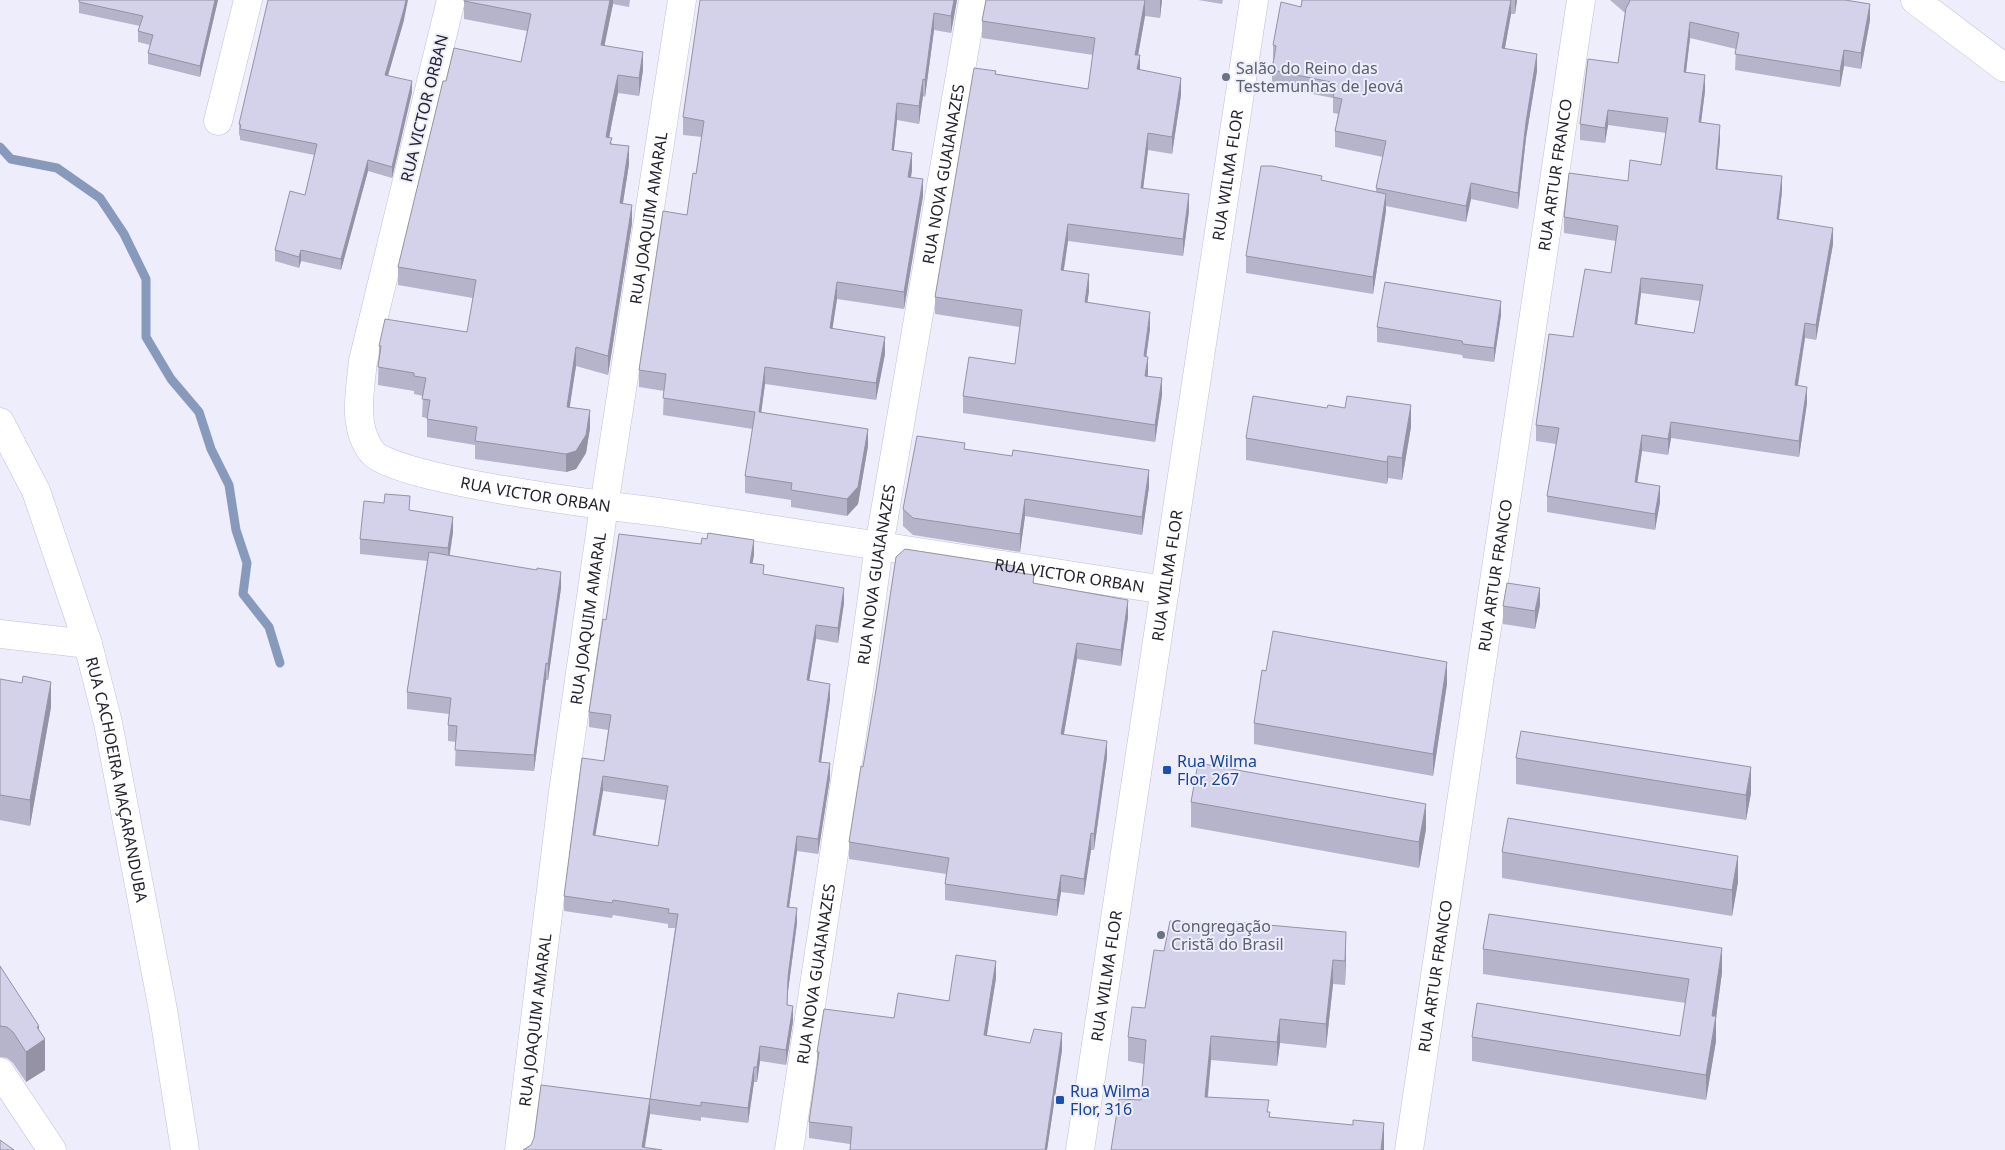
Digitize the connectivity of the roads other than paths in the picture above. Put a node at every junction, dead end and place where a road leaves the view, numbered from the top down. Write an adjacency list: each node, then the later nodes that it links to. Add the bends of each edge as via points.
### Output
1 (248, 0): 9 (street)
2 (451, 0): 11 (street, RUA VICTOR ORBAN, via 364,361 358,408 361,428 374,455 392,465 430,475)
3 (682, 0): 11 (street, RUA JOAQUIM AMARAL)
4 (973, 0): 12 (street, RUA NOVA GUAIANAZES)
5 (1254, 0): 13 (street, RUA WILMA FLOR)
6 (1581, 0): 22 (street, RUA ARTUR FRANCO)
7 (1915, 0): 8 (street)
8 (2005, 68)
9 (218, 121)
10 (0, 422): 15 (street, RUA CACHOEIRA MAÇARANDUBA, via 36,492)
11 (604, 506): 12 (street, RUA VICTOR ORBAN); 19 (street, RUA JOAQUIM AMARAL, via 563,792)
12 (879, 546): 13 (street, RUA VICTOR ORBAN); 20 (street, RUA NOVA GUAIANAZES)
13 (1165, 590): 21 (street, RUA WILMA FLOR)
14 (0, 634): 15 (street)
15 (88, 644): 18 (street, RUA CACHOEIRA MAÇARANDUBA, via 110,733 163,1010)
16 (0, 1072): 17 (street)
17 (52, 1150)
18 (185, 1150)
19 (519, 1150)
20 (789, 1150)
21 (1080, 1150)
22 (1408, 1150)

